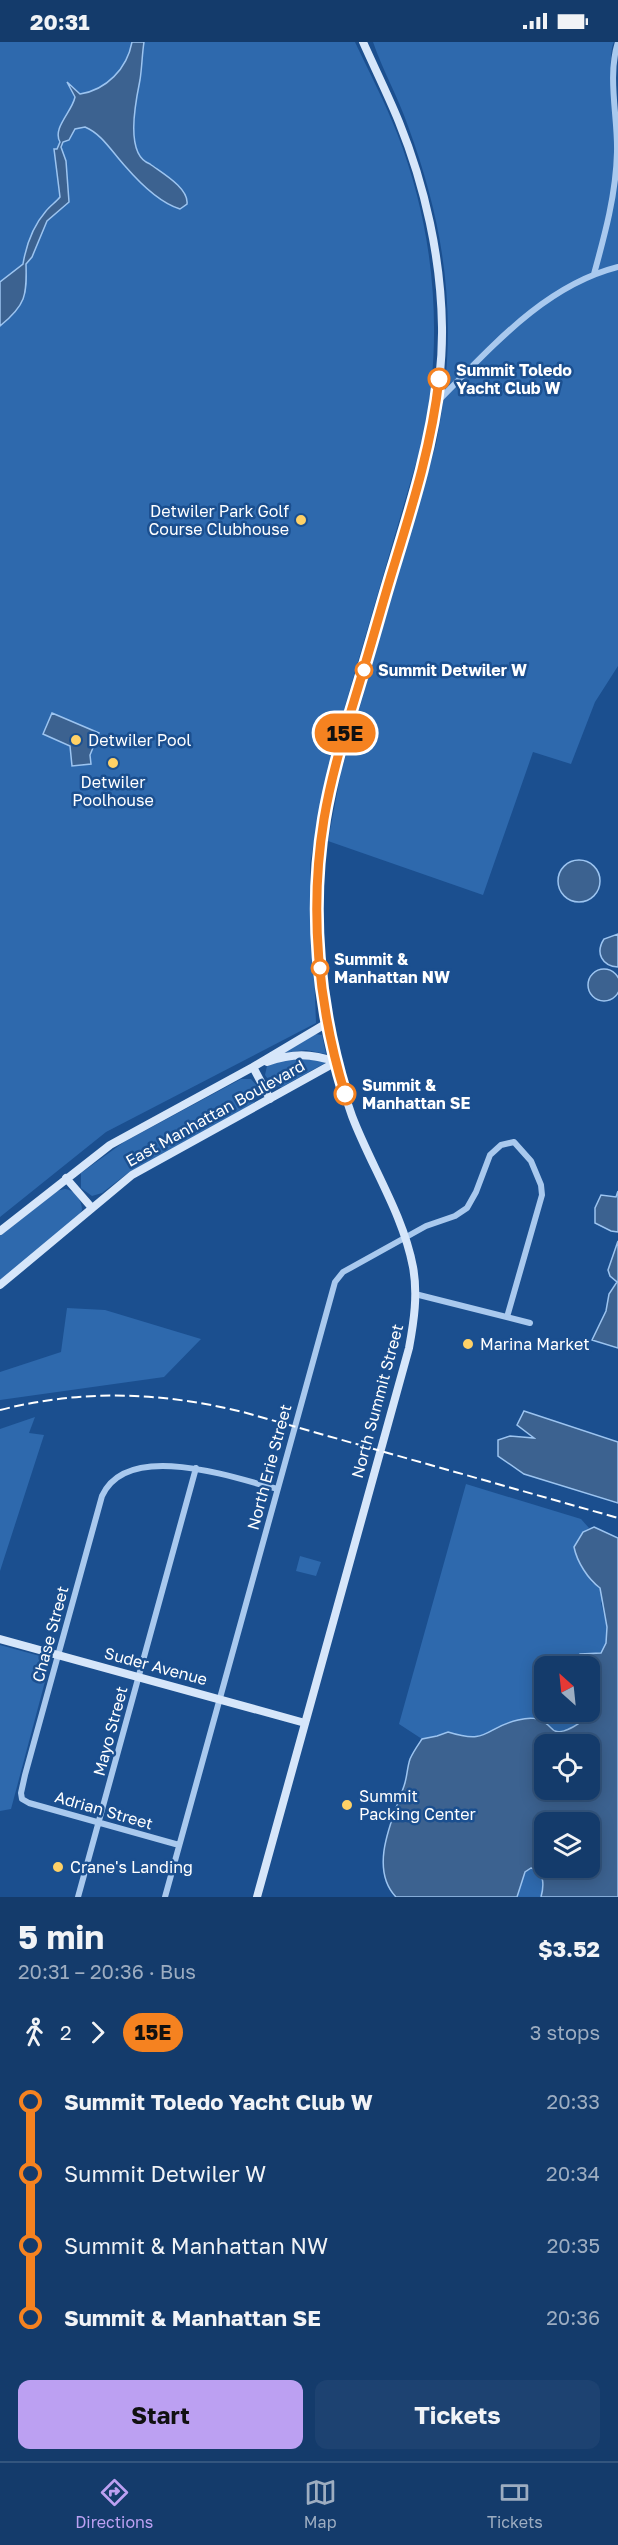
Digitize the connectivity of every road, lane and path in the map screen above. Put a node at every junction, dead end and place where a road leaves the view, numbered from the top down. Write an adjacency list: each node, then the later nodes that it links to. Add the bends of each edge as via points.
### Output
1 (363, 42): 5 (main road, North Summit Street, via 400,123 427,214 441,309)
2 (618, 42): 4 (street, via 614,71 615,178)
3 (618, 267): 4 (street)
4 (594, 274): 5 (street, via 531,311)
5 (436, 403): 6 (main road, North Summit Street, via 418,484 324,818 317,926)
6 (327, 1023): 7 (main road, North Summit Street); 8 (main road, East Manhattan Boulevard)
7 (336, 1062): 8 (main road, via 304,1054 284,1056); 9 (main road, East Manhattan Boulevard); 13 (main road, North Summit Street, via 354,1120)
8 (253, 1067): 9 (main road); 10 (main road, East Manhattan Boulevard, via 110,1145)
9 (270, 1099): 11 (main road, East Manhattan Boulevard, via 132,1175)
10 (66, 1178): 11 (main road); 12 (main road, East Manhattan Boulevard)
11 (92, 1208): 14 (main road, East Manhattan Boulevard)
12 (0, 1231)
13 (405, 1238): 15 (main road, North Summit Street); 16 (street, North Erie Street, via 466,1208 494,1149 507,1141 519,1145 531,1161 542,1196); 19 (street, North Erie Street, via 343,1272 335,1282)
14 (0, 1285)
15 (415, 1294): 16 (street); 24 (main road, North Summit Street, via 409,1348)
16 (507, 1317): 17 (street)
17 (530, 1323)
18 (196, 1468): 19 (street); 21 (street, Chase Street, via 141,1468 112,1479 102,1496); 22 (street, Mayo Street)
19 (277, 1489): 23 (street, North Erie Street)
20 (0, 1639): 21 (main road, Suder Avenue)
21 (58, 1655): 22 (main road, Suder Avenue); 25 (street, Chase Street)
22 (139, 1677): 23 (main road, Suder Avenue); 26 (street, Mayo Street)
23 (219, 1699): 24 (main road, Suder Avenue); 27 (street, North Erie Street)
24 (305, 1723): 30 (main road, North Summit Street)
25 (22, 1799): 26 (street, Adrian Street)
26 (98, 1823): 27 (street, Adrian Street); 28 (street, Mayo Street)
27 (179, 1845): 29 (street, North Erie Street)
28 (78, 1897)
29 (165, 1897)
30 (257, 1897)

